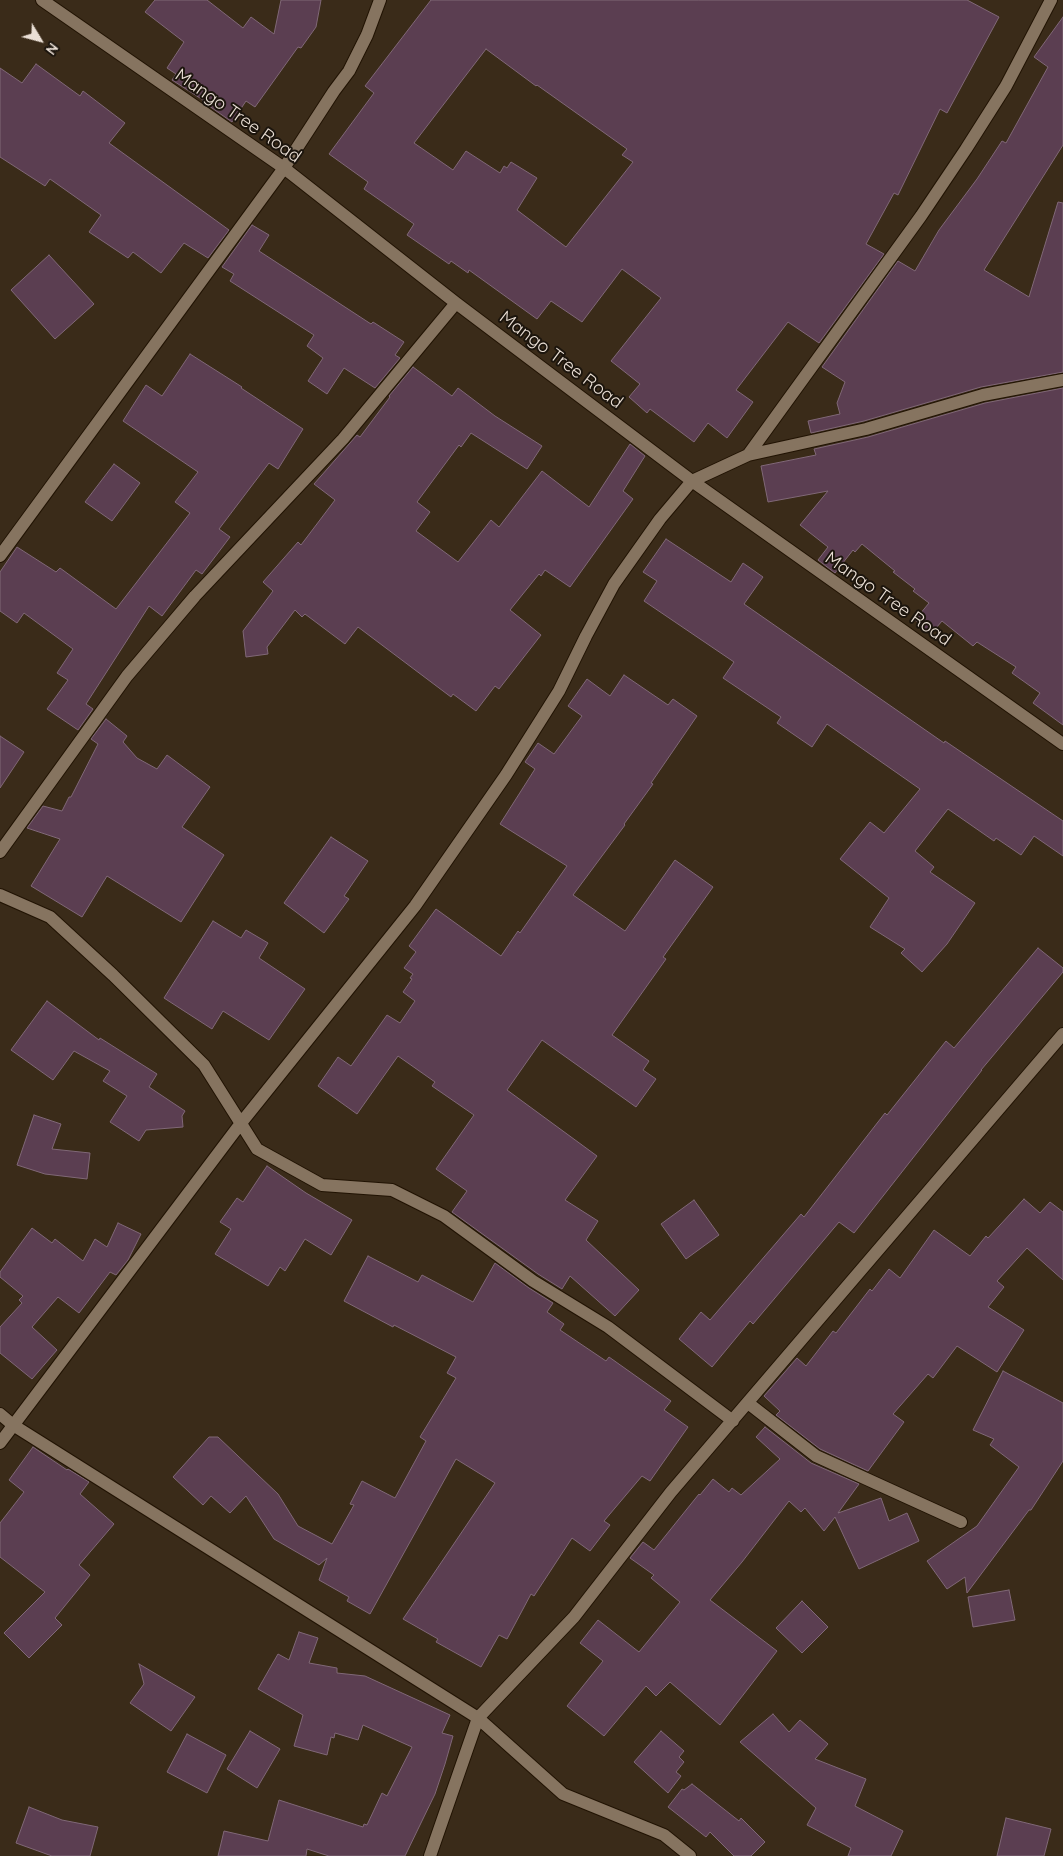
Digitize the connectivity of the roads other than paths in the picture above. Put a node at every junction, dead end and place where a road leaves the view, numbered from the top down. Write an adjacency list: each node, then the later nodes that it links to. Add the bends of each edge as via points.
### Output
1 (42, 0): 4 (street, Mango Tree Road)
2 (380, 0): 4 (street, via 349,71)
3 (1051, 0): 7 (street, via 1006,86 966,149)
4 (284, 168): 5 (street, Mango Tree Road); 9 (street)
5 (456, 303): 8 (street, Mango Tree Road); 11 (street, via 343,439 195,596 126,676)
6 (1063, 380): 7 (street, via 983,395 866,429)
7 (748, 455): 8 (street)
8 (692, 481): 10 (street, Mango Tree Road); 14 (street, via 660,519 614,584 559,691 421,898)
9 (0, 556)
10 (1063, 744)
11 (0, 852)
12 (0, 895): 14 (street, via 50,918 113,976 204,1066)
13 (1063, 1034): 15 (street)
14 (241, 1123): 17 (street, via 257,1149 322,1185 392,1190 444,1216 533,1281 608,1327); 18 (street)
15 (748, 1403): 17 (street); 20 (street, via 816,1456)
16 (0, 1414): 18 (street)
17 (733, 1421): 21 (street, via 670,1492 574,1617)
18 (13, 1424): 19 (street); 21 (street)
19 (0, 1443)
20 (961, 1522)
21 (478, 1718): 22 (street); 23 (street, via 563,1794 664,1836)
22 (430, 1856)
23 (690, 1856)

